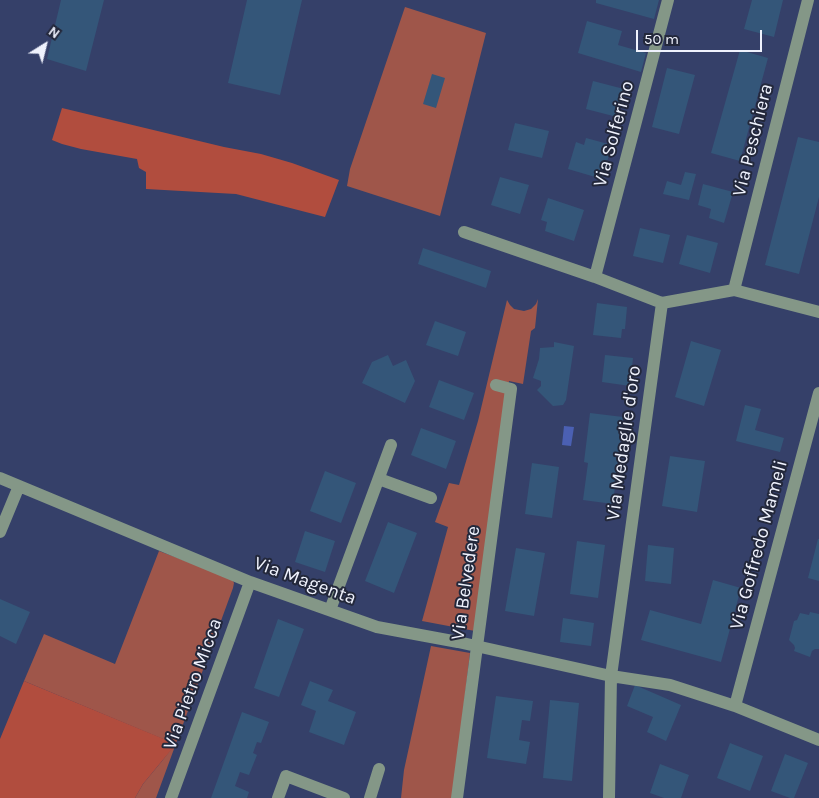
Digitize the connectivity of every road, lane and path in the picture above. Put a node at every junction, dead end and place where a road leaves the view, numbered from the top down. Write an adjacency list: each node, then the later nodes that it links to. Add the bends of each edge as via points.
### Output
1 (668, 0): 4 (street, Via Solferino)
2 (808, 0): 5 (street, Via Peschiera)
3 (464, 232): 4 (street)
4 (595, 277): 6 (street)
5 (734, 290): 6 (street); 7 (street)
6 (662, 303): 19 (street, Via Medaglie d'oro)
7 (819, 312)
8 (496, 385): 18 (street, Via Belvedere, via 511,389)
9 (819, 393): 20 (street, Via Goffredo Mameli)
10 (391, 444): 12 (street)
11 (0, 478): 13 (street, Via Magenta)
12 (379, 479): 14 (street); 17 (street)
13 (18, 486): 15 (street); 16 (street, Via Magenta)
14 (431, 498)
15 (0, 532)
16 (250, 582): 17 (street, Via Magenta); 23 (street, Via Pietro Micca)
17 (330, 610): 18 (street, Via Magenta, via 377,627)
18 (477, 646): 19 (street, Via Magenta); 27 (street, Via Belvedere)
19 (611, 676): 20 (street, Via Magenta, via 670,685); 28 (street, Via Medaglie d'oro)
20 (735, 706): 21 (street, Via Magenta)
21 (819, 740)
22 (378, 769): 26 (street)
23 (171, 798)
24 (278, 798): 25 (street, via 286,776)
25 (344, 798)
26 (370, 798)
27 (457, 798)
28 (609, 798)

